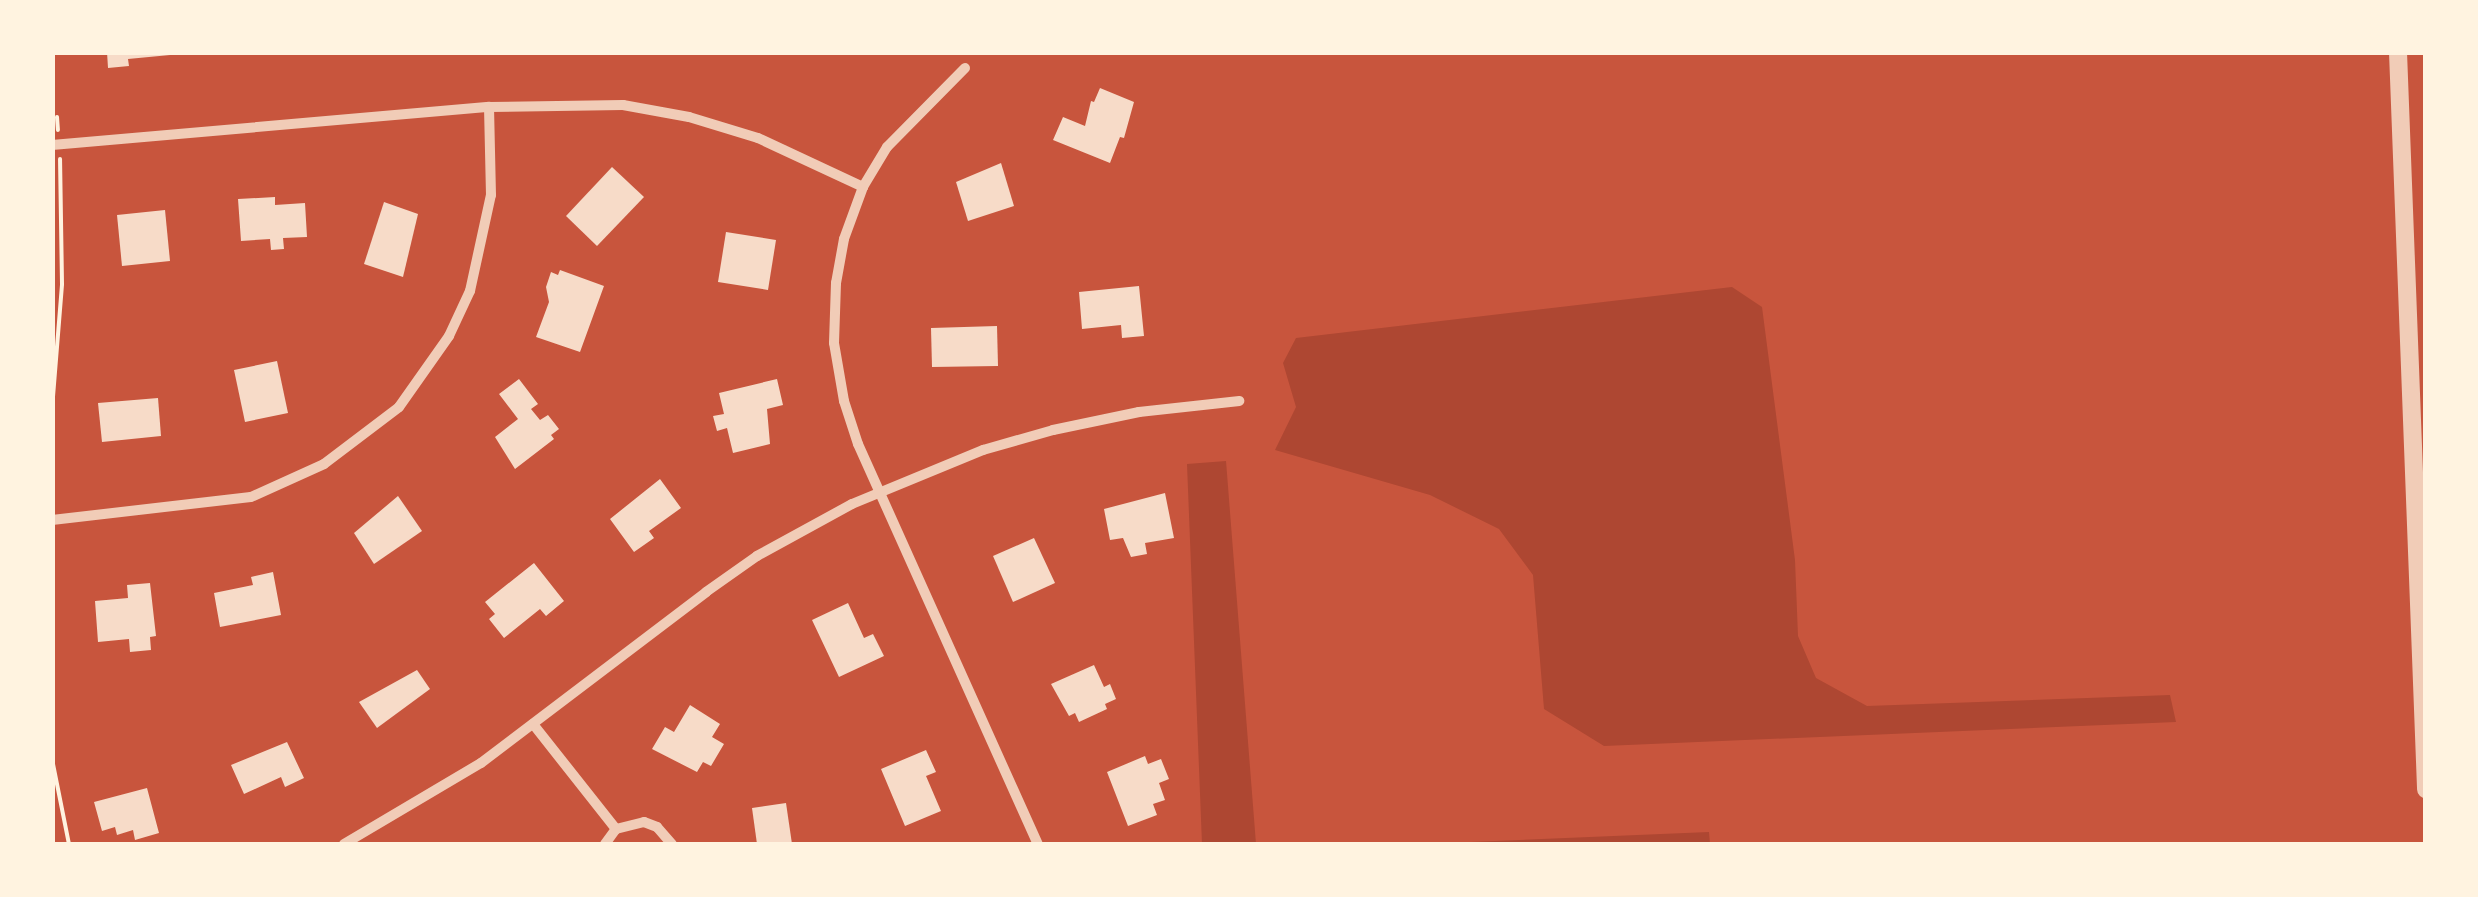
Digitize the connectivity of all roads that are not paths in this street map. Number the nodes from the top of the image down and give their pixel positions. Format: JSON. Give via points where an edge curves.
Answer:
{"nodes":[{"id":1,"x":2398,"y":52,"type":"edge"},
{"id":2,"x":965,"y":68,"type":"dead end"},
{"id":3,"x":489,"y":107,"type":"junction"},
{"id":4,"x":56,"y":144,"type":"edge"},
{"id":5,"x":863,"y":187,"type":"junction"},
{"id":6,"x":1239,"y":402,"type":"dead end"},
{"id":7,"x":878,"y":491,"type":"junction"},
{"id":8,"x":52,"y":520,"type":"edge"},
{"id":9,"x":533,"y":724,"type":"junction"},
{"id":10,"x":2426,"y":790,"type":"edge"},
{"id":11,"x":616,"y":829,"type":"junction"},
{"id":12,"x":344,"y":844,"type":"edge"},
{"id":13,"x":605,"y":844,"type":"edge"},
{"id":14,"x":672,"y":844,"type":"edge"},
{"id":15,"x":1038,"y":844,"type":"edge"}],
"edges":[{"from":1,"to":10,"type":"street"},
{"from":2,"to":5,"type":"street","via":[[888,147]]},
{"from":3,"to":4,"type":"street"},
{"from":3,"to":5,"type":"street","via":[[623,105],[689,116],[758,138]]},
{"from":3,"to":8,"type":"street","via":[[491,195],[470,291],[433,362],[399,406],[324,464],[251,496]]},
{"from":5,"to":7,"type":"street","via":[[838,268],[834,343],[844,401]]},
{"from":6,"to":7,"type":"street","via":[[1053,430]]},
{"from":7,"to":9,"type":"street","via":[[744,565]]},
{"from":7,"to":15,"type":"street"},
{"from":9,"to":11,"type":"street"},
{"from":9,"to":12,"type":"street","via":[[425,800]]},
{"from":11,"to":13,"type":"street"},
{"from":11,"to":14,"type":"street","via":[[644,822]]}]}
